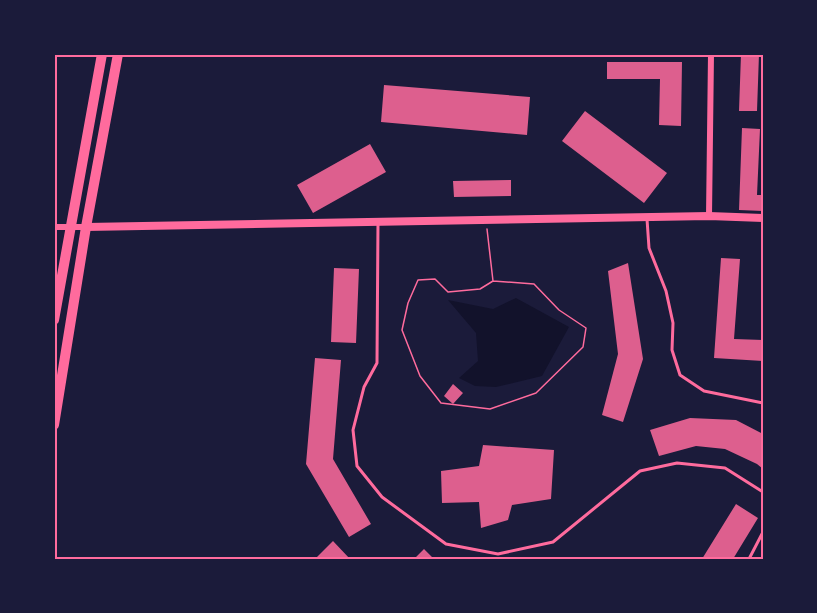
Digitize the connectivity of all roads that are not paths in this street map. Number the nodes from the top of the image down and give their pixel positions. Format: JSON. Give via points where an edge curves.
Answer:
{"nodes":[{"id":1,"x":102,"y":54,"type":"edge"},
{"id":2,"x":118,"y":54,"type":"edge"},
{"id":3,"x":711,"y":54,"type":"edge"},
{"id":4,"x":709,"y":216,"type":"junction"},
{"id":5,"x":647,"y":217,"type":"junction"},
{"id":6,"x":763,"y":218,"type":"edge"},
{"id":7,"x":378,"y":221,"type":"junction"},
{"id":8,"x":86,"y":226,"type":"junction"},
{"id":9,"x":54,"y":227,"type":"edge"},
{"id":10,"x":71,"y":227,"type":"junction"},
{"id":11,"x":54,"y":320,"type":"edge"},
{"id":12,"x":763,"y":403,"type":"edge"},
{"id":13,"x":54,"y":425,"type":"edge"},
{"id":14,"x":763,"y":492,"type":"edge"},
{"id":15,"x":763,"y":532,"type":"edge"},
{"id":16,"x":749,"y":559,"type":"edge"}],
"edges":[{"from":1,"to":10,"type":"main road"},
{"from":2,"to":8,"type":"main road"},
{"from":3,"to":4,"type":"street"},
{"from":4,"to":5,"type":"street"},
{"from":4,"to":6,"type":"street"},
{"from":5,"to":7,"type":"street"},
{"from":5,"to":12,"type":"lane","via":[[649,248],[666,291],[673,323],[672,350],[680,375],[704,391]]},
{"from":7,"to":8,"type":"street"},
{"from":7,"to":14,"type":"lane","via":[[377,363],[364,387],[353,430],[357,466],[382,497],[446,544],[498,554],[553,542],[640,471],[677,464],[724,468]]},
{"from":8,"to":10,"type":"street"},
{"from":8,"to":13,"type":"main road"},
{"from":9,"to":10,"type":"street"},
{"from":10,"to":11,"type":"main road"},
{"from":15,"to":16,"type":"lane"}]}
